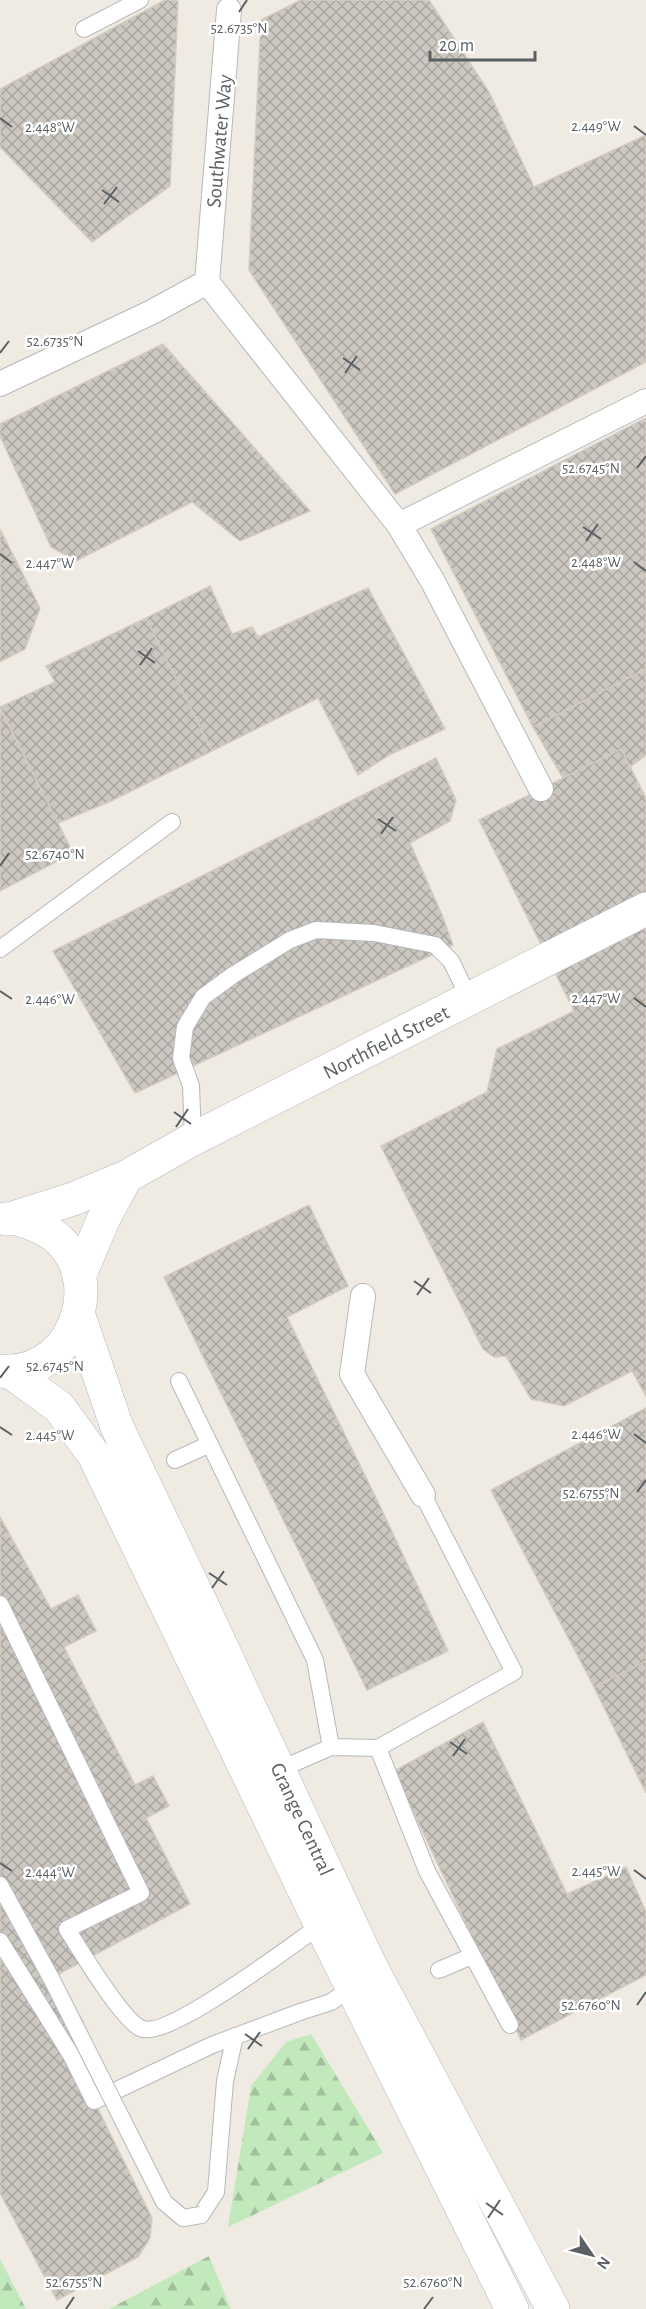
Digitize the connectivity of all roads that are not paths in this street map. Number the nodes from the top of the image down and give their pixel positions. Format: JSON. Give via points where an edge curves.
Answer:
{"nodes":[{"id":1,"x":140,"y":0,"type":"edge"},
{"id":2,"x":231,"y":5,"type":"edge"},
{"id":3,"x":84,"y":29,"type":"dead end"},
{"id":4,"x":207,"y":282,"type":"junction"},
{"id":5,"x":0,"y":384,"type":"edge"},
{"id":6,"x":646,"y":401,"type":"edge"},
{"id":7,"x":399,"y":525,"type":"junction"},
{"id":8,"x":541,"y":789,"type":"dead end"},
{"id":9,"x":172,"y":822,"type":"dead end"},
{"id":10,"x":646,"y":909,"type":"edge"},
{"id":11,"x":0,"y":950,"type":"edge"},
{"id":12,"x":470,"y":1000,"type":"junction"},
{"id":13,"x":193,"y":1139,"type":"junction"},
{"id":14,"x":126,"y":1177,"type":"junction"},
{"id":15,"x":6,"y":1219,"type":"edge"},
{"id":16,"x":79,"y":1277,"type":"junction"},
{"id":17,"x":363,"y":1296,"type":"dead end"},
{"id":18,"x":79,"y":1316,"type":"junction"},
{"id":19,"x":4,"y":1371,"type":"edge"},
{"id":20,"x":179,"y":1381,"type":"dead end"},
{"id":21,"x":210,"y":1444,"type":"junction"},
{"id":22,"x":175,"y":1460,"type":"dead end"},
{"id":23,"x":423,"y":1495,"type":"joint"},
{"id":24,"x":0,"y":1604,"type":"edge"},
{"id":25,"x":331,"y":1748,"type":"junction"},
{"id":26,"x":378,"y":1748,"type":"junction"},
{"id":27,"x":266,"y":1776,"type":"junction"},
{"id":28,"x":0,"y":1886,"type":"edge"},
{"id":29,"x":321,"y":1925,"type":"junction"},
{"id":30,"x":356,"y":1935,"type":"junction"},
{"id":31,"x":0,"y":1941,"type":"edge"},
{"id":32,"x":472,"y":1956,"type":"junction"},
{"id":33,"x":439,"y":1970,"type":"dead end"},
{"id":34,"x":362,"y":1977,"type":"junction"},
{"id":35,"x":510,"y":2025,"type":"dead end"},
{"id":36,"x":235,"y":2036,"type":"junction"},
{"id":37,"x":512,"y":2309,"type":"edge"},
{"id":38,"x":553,"y":2309,"type":"edge"}],
"edges":[{"from":1,"to":3,"type":"lane"},
{"from":2,"to":4,"type":"street","name":"Southwater Way"},
{"from":4,"to":5,"type":"street"},
{"from":4,"to":7,"type":"street"},
{"from":6,"to":7,"type":"street"},
{"from":7,"to":8,"type":"street","via":[[432,580]]},
{"from":9,"to":11,"type":"lane"},
{"from":10,"to":12,"type":"street","name":"Northfield Street"},
{"from":12,"to":13,"type":"street","name":"Northfield Street"},
{"from":12,"to":13,"type":"lane","via":[[451,961],[435,945],[374,933],[316,930],[290,940],[202,997],[185,1027],[181,1058],[191,1086]]},
{"from":13,"to":14,"type":"street","name":"Northfield Street"},
{"from":14,"to":15,"type":"street","name":"Northfield Street","via":[[74,1199]]},
{"from":14,"to":16,"type":"street"},
{"from":15,"to":16,"type":"street","via":[[43,1229],[57,1239],[68,1251]]},
{"from":16,"to":18,"type":"street"},
{"from":17,"to":23,"type":"street","via":[[352,1374]]},
{"from":18,"to":19,"type":"street","via":[[67,1340],[54,1354],[33,1366]]},
{"from":18,"to":27,"type":"street","name":"Grange Central","via":[[117,1427]]},
{"from":19,"to":27,"type":"street","name":"Grange Central","via":[[59,1407],[94,1455]]},
{"from":20,"to":21,"type":"lane"},
{"from":21,"to":22,"type":"lane"},
{"from":21,"to":25,"type":"lane","via":[[315,1660]]},
{"from":23,"to":26,"type":"lane","via":[[514,1671]]},
{"from":24,"to":29,"type":"lane","via":[[141,1893],[67,1929],[132,2022],[143,2030],[158,2029],[194,2011]]},
{"from":25,"to":26,"type":"lane"},
{"from":25,"to":27,"type":"lane"},
{"from":26,"to":32,"type":"lane","via":[[427,1871]]},
{"from":27,"to":29,"type":"street","name":"Grange Central"},
{"from":27,"to":30,"type":"street","name":"Grange Central"},
{"from":28,"to":36,"type":"lane","bridge":true,"via":[[164,2202],[183,2218],[201,2215],[216,2192],[225,2081]]},
{"from":29,"to":30,"type":"lane"},
{"from":29,"to":34,"type":"street","name":"Grange Central"},
{"from":30,"to":34,"type":"street","name":"Grange Central"},
{"from":31,"to":36,"type":"lane","via":[[71,2055],[94,2101]]},
{"from":32,"to":33,"type":"lane"},
{"from":32,"to":35,"type":"lane"},
{"from":34,"to":36,"type":"lane","via":[[331,2002]]},
{"from":34,"to":37,"type":"street","name":"Grange Central"},
{"from":34,"to":38,"type":"street","name":"Grange Central"}]}
